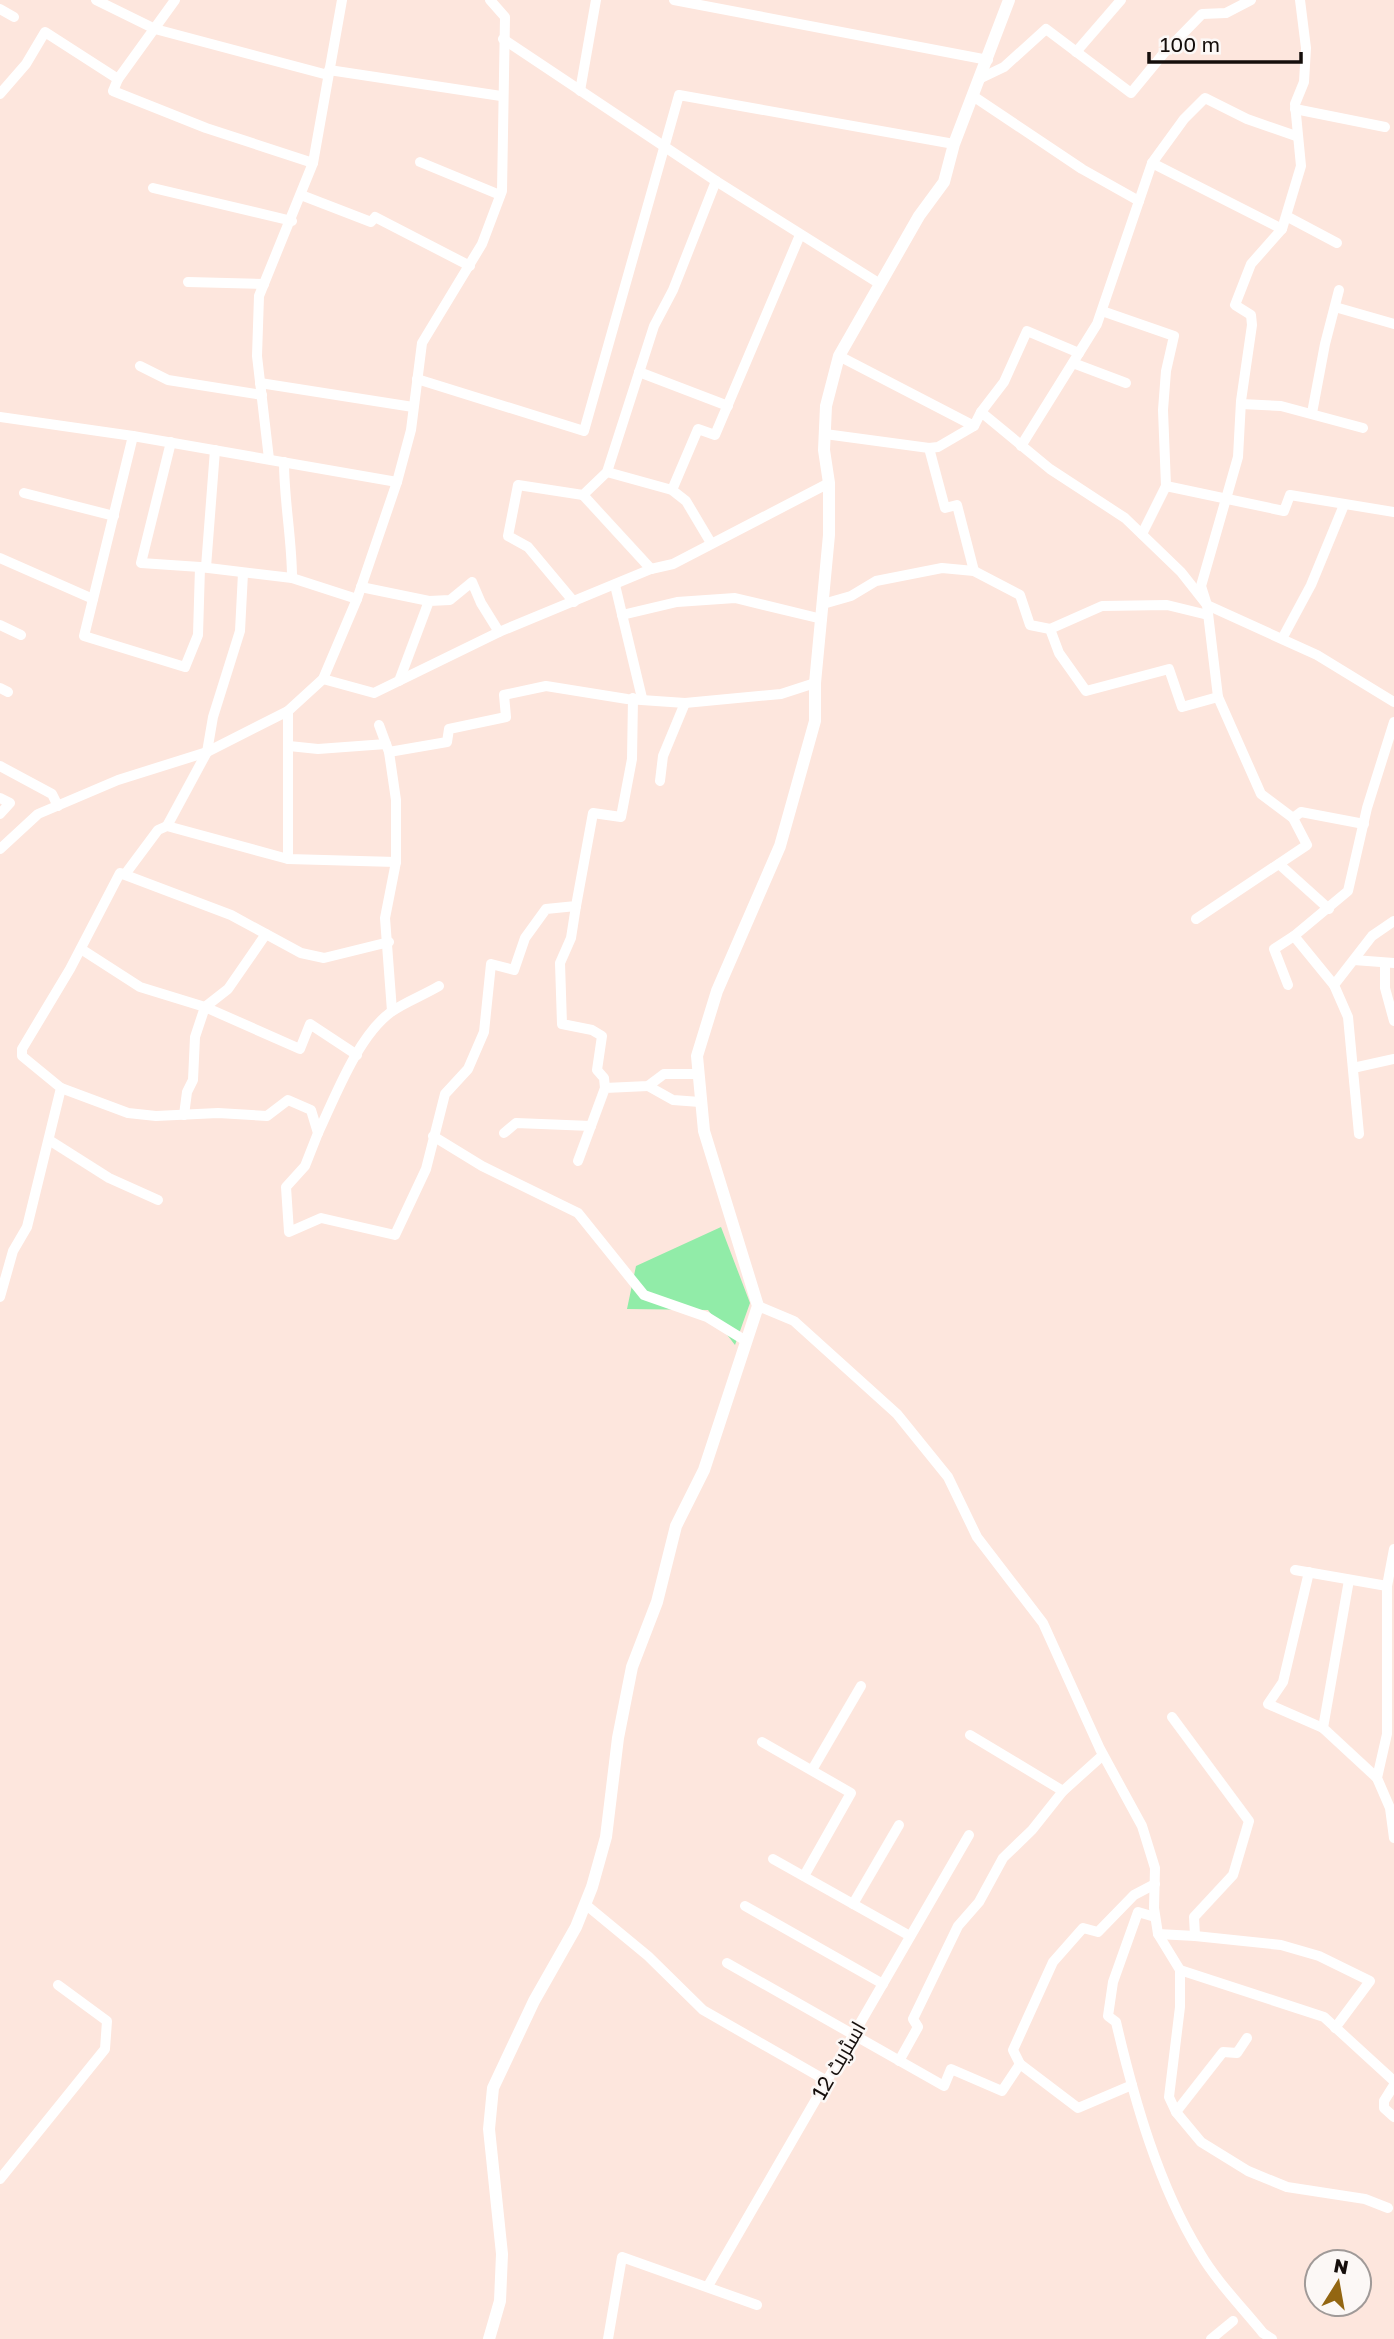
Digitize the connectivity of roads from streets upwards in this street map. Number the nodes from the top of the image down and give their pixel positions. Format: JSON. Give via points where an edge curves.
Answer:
{"nodes":[{"id":1,"x":96,"y":0,"type":"edge"},
{"id":2,"x":175,"y":0,"type":"edge"},
{"id":3,"x":596,"y":0,"type":"edge"},
{"id":4,"x":674,"y":0,"type":"edge"},
{"id":5,"x":1009,"y":0,"type":"edge"},
{"id":6,"x":1121,"y":0,"type":"edge"},
{"id":7,"x":1251,"y":0,"type":"edge"},
{"id":8,"x":1300,"y":0,"type":"edge"},
{"id":9,"x":338,"y":1,"type":"edge"},
{"id":10,"x":492,"y":1,"type":"edge"},
{"id":11,"x":0,"y":9,"type":"edge"},
{"id":12,"x":14,"y":17,"type":"dead end"},
{"id":13,"x":156,"y":29,"type":"junction"},
{"id":14,"x":503,"y":39,"type":"junction"},
{"id":15,"x":1076,"y":52,"type":"junction"},
{"id":16,"x":988,"y":61,"type":"junction"},
{"id":17,"x":328,"y":72,"type":"junction"},
{"id":18,"x":981,"y":78,"type":"junction"},
{"id":19,"x":118,"y":79,"type":"junction"},
{"id":20,"x":580,"y":91,"type":"junction"},
{"id":21,"x":0,"y":94,"type":"edge"},
{"id":22,"x":501,"y":96,"type":"junction"},
{"id":23,"x":974,"y":96,"type":"junction"},
{"id":24,"x":1295,"y":109,"type":"junction"},
{"id":25,"x":1385,"y":127,"type":"dead end"},
{"id":26,"x":1296,"y":136,"type":"junction"},
{"id":27,"x":954,"y":144,"type":"junction"},
{"id":28,"x":663,"y":146,"type":"junction"},
{"id":29,"x":420,"y":162,"type":"dead end"},
{"id":30,"x":313,"y":163,"type":"junction"},
{"id":31,"x":1152,"y":163,"type":"junction"},
{"id":32,"x":716,"y":181,"type":"junction"},
{"id":33,"x":153,"y":188,"type":"dead end"},
{"id":34,"x":301,"y":195,"type":"junction"},
{"id":35,"x":500,"y":195,"type":"junction"},
{"id":36,"x":1139,"y":201,"type":"junction"},
{"id":37,"x":1288,"y":217,"type":"junction"},
{"id":38,"x":292,"y":221,"type":"junction"},
{"id":39,"x":1282,"y":229,"type":"junction"},
{"id":40,"x":800,"y":235,"type":"junction"},
{"id":41,"x":1337,"y":243,"type":"dead end"},
{"id":42,"x":470,"y":266,"type":"junction"},
{"id":43,"x":188,"y":282,"type":"dead end"},
{"id":44,"x":264,"y":284,"type":"junction"},
{"id":45,"x":880,"y":284,"type":"junction"},
{"id":46,"x":1339,"y":290,"type":"dead end"},
{"id":47,"x":1335,"y":307,"type":"junction"},
{"id":48,"x":1102,"y":311,"type":"junction"},
{"id":49,"x":1394,"y":324,"type":"edge"},
{"id":50,"x":839,"y":356,"type":"junction"},
{"id":51,"x":1076,"y":358,"type":"junction"},
{"id":52,"x":140,"y":366,"type":"dead end"},
{"id":53,"x":639,"y":372,"type":"junction"},
{"id":54,"x":417,"y":379,"type":"junction"},
{"id":55,"x":1126,"y":383,"type":"dead end"},
{"id":56,"x":261,"y":389,"type":"junction"},
{"id":57,"x":1241,"y":404,"type":"junction"},
{"id":58,"x":728,"y":406,"type":"junction"},
{"id":59,"x":413,"y":407,"type":"junction"},
{"id":60,"x":981,"y":412,"type":"junction"},
{"id":61,"x":1312,"y":413,"type":"junction"},
{"id":62,"x":0,"y":417,"type":"edge"},
{"id":63,"x":974,"y":426,"type":"junction"},
{"id":64,"x":1363,"y":428,"type":"dead end"},
{"id":65,"x":825,"y":434,"type":"junction"},
{"id":66,"x":133,"y":436,"type":"junction"},
{"id":67,"x":171,"y":442,"type":"junction"},
{"id":68,"x":1021,"y":446,"type":"junction"},
{"id":69,"x":929,"y":448,"type":"junction"},
{"id":70,"x":215,"y":450,"type":"junction"},
{"id":71,"x":269,"y":459,"type":"junction"},
{"id":72,"x":284,"y":462,"type":"junction"},
{"id":73,"x":607,"y":472,"type":"junction"},
{"id":74,"x":397,"y":482,"type":"junction"},
{"id":75,"x":829,"y":483,"type":"junction"},
{"id":76,"x":1166,"y":485,"type":"junction"},
{"id":77,"x":671,"y":490,"type":"junction"},
{"id":78,"x":24,"y":493,"type":"dead end"},
{"id":79,"x":583,"y":495,"type":"junction"},
{"id":80,"x":1227,"y":500,"type":"junction"},
{"id":81,"x":1344,"y":505,"type":"junction"},
{"id":82,"x":1394,"y":512,"type":"edge"},
{"id":83,"x":114,"y":516,"type":"junction"},
{"id":84,"x":1142,"y":534,"type":"junction"},
{"id":85,"x":711,"y":543,"type":"junction"},
{"id":86,"x":0,"y":558,"type":"edge"},
{"id":87,"x":203,"y":567,"type":"junction"},
{"id":88,"x":651,"y":569,"type":"junction"},
{"id":89,"x":974,"y":571,"type":"junction"},
{"id":90,"x":243,"y":573,"type":"junction"},
{"id":91,"x":292,"y":578,"type":"junction"},
{"id":92,"x":615,"y":585,"type":"junction"},
{"id":93,"x":361,"y":587,"type":"junction"},
{"id":94,"x":357,"y":598,"type":"junction"},
{"id":95,"x":93,"y":599,"type":"junction"},
{"id":96,"x":429,"y":601,"type":"junction"},
{"id":97,"x":574,"y":602,"type":"junction"},
{"id":98,"x":823,"y":604,"type":"junction"},
{"id":99,"x":1208,"y":610,"type":"junction"},
{"id":100,"x":622,"y":615,"type":"junction"},
{"id":101,"x":822,"y":619,"type":"junction"},
{"id":102,"x":0,"y":625,"type":"edge"},
{"id":103,"x":1050,"y":629,"type":"junction"},
{"id":104,"x":499,"y":632,"type":"junction"},
{"id":105,"x":21,"y":635,"type":"dead end"},
{"id":106,"x":1283,"y":637,"type":"junction"},
{"id":107,"x":323,"y":679,"type":"junction"},
{"id":108,"x":399,"y":681,"type":"junction"},
{"id":109,"x":815,"y":683,"type":"junction"},
{"id":110,"x":1218,"y":697,"type":"junction"},
{"id":111,"x":637,"y":698,"type":"junction"},
{"id":112,"x":1394,"y":702,"type":"edge"},
{"id":113,"x":685,"y":703,"type":"junction"},
{"id":114,"x":288,"y":711,"type":"junction"},
{"id":115,"x":1394,"y":722,"type":"edge"},
{"id":116,"x":379,"y":725,"type":"dead end"},
{"id":117,"x":289,"y":746,"type":"junction"},
{"id":118,"x":388,"y":748,"type":"junction"},
{"id":119,"x":207,"y":752,"type":"junction"},
{"id":120,"x":0,"y":766,"type":"edge"},
{"id":121,"x":660,"y":781,"type":"dead end"},
{"id":122,"x":0,"y":798,"type":"edge"},
{"id":123,"x":58,"y":806,"type":"junction"},
{"id":124,"x":0,"y":814,"type":"edge"},
{"id":125,"x":1293,"y":818,"type":"junction"},
{"id":126,"x":1364,"y":824,"type":"junction"},
{"id":127,"x":167,"y":826,"type":"junction"},
{"id":128,"x":0,"y":849,"type":"edge"},
{"id":129,"x":288,"y":859,"type":"junction"},
{"id":130,"x":396,"y":862,"type":"junction"},
{"id":131,"x":1279,"y":864,"type":"junction"},
{"id":132,"x":126,"y":873,"type":"junction"},
{"id":133,"x":576,"y":906,"type":"junction"},
{"id":134,"x":1329,"y":909,"type":"junction"},
{"id":135,"x":1196,"y":919,"type":"dead end"},
{"id":136,"x":1394,"y":921,"type":"edge"},
{"id":137,"x":266,"y":934,"type":"junction"},
{"id":138,"x":1294,"y":936,"type":"junction"},
{"id":139,"x":389,"y":942,"type":"junction"},
{"id":140,"x":81,"y":949,"type":"junction"},
{"id":141,"x":1354,"y":960,"type":"junction"},
{"id":142,"x":1390,"y":963,"type":"edge"},
{"id":143,"x":1288,"y":985,"type":"dead end"},
{"id":144,"x":1334,"y":985,"type":"junction"},
{"id":145,"x":439,"y":986,"type":"dead end"},
{"id":146,"x":205,"y":1007,"type":"junction"},
{"id":147,"x":392,"y":1011,"type":"junction"},
{"id":148,"x":1394,"y":1021,"type":"edge"},
{"id":149,"x":357,"y":1055,"type":"junction"},
{"id":150,"x":1394,"y":1059,"type":"edge"},
{"id":151,"x":1353,"y":1068,"type":"junction"},
{"id":152,"x":698,"y":1074,"type":"junction"},
{"id":153,"x":648,"y":1086,"type":"junction"},
{"id":154,"x":61,"y":1088,"type":"junction"},
{"id":155,"x":605,"y":1088,"type":"junction"},
{"id":156,"x":700,"y":1102,"type":"junction"},
{"id":157,"x":184,"y":1115,"type":"junction"},
{"id":158,"x":591,"y":1126,"type":"junction"},
{"id":159,"x":318,"y":1133,"type":"junction"},
{"id":160,"x":504,"y":1133,"type":"dead end"},
{"id":161,"x":1359,"y":1134,"type":"dead end"},
{"id":162,"x":433,"y":1136,"type":"junction"},
{"id":163,"x":49,"y":1140,"type":"junction"},
{"id":164,"x":578,"y":1161,"type":"dead end"},
{"id":165,"x":158,"y":1200,"type":"dead end"},
{"id":166,"x":0,"y":1297,"type":"edge"},
{"id":167,"x":758,"y":1306,"type":"junction"},
{"id":168,"x":746,"y":1341,"type":"junction"},
{"id":169,"x":1394,"y":1549,"type":"edge"},
{"id":170,"x":1295,"y":1570,"type":"dead end"},
{"id":171,"x":1309,"y":1572,"type":"junction"},
{"id":172,"x":1349,"y":1580,"type":"junction"},
{"id":173,"x":1387,"y":1586,"type":"junction"},
{"id":174,"x":862,"y":1686,"type":"dead end"},
{"id":175,"x":1172,"y":1717,"type":"dead end"},
{"id":176,"x":1323,"y":1728,"type":"junction"},
{"id":177,"x":970,"y":1735,"type":"dead end"},
{"id":178,"x":762,"y":1742,"type":"dead end"},
{"id":179,"x":1103,"y":1755,"type":"junction"},
{"id":180,"x":812,"y":1770,"type":"junction"},
{"id":181,"x":1377,"y":1778,"type":"junction"},
{"id":182,"x":1063,"y":1791,"type":"junction"},
{"id":183,"x":1392,"y":1807,"type":"edge"},
{"id":184,"x":899,"y":1825,"type":"dead end"},
{"id":185,"x":969,"y":1835,"type":"dead end"},
{"id":186,"x":1394,"y":1838,"type":"edge"},
{"id":187,"x":773,"y":1859,"type":"dead end"},
{"id":188,"x":804,"y":1877,"type":"junction"},
{"id":189,"x":1155,"y":1884,"type":"junction"},
{"id":190,"x":585,"y":1904,"type":"junction"},
{"id":191,"x":853,"y":1904,"type":"junction"},
{"id":192,"x":745,"y":1906,"type":"dead end"},
{"id":193,"x":1155,"y":1917,"type":"junction"},
{"id":194,"x":1158,"y":1934,"type":"junction"},
{"id":195,"x":911,"y":1936,"type":"junction"},
{"id":196,"x":1195,"y":1936,"type":"junction"},
{"id":197,"x":727,"y":1962,"type":"dead end"},
{"id":198,"x":1180,"y":1970,"type":"junction"},
{"id":199,"x":883,"y":1984,"type":"junction"},
{"id":200,"x":58,"y":1985,"type":"dead end"},
{"id":201,"x":1335,"y":2028,"type":"junction"},
{"id":202,"x":853,"y":2036,"type":"junction"},
{"id":203,"x":1247,"y":2038,"type":"dead end"},
{"id":204,"x":899,"y":2061,"type":"junction"},
{"id":205,"x":1020,"y":2064,"type":"junction"},
{"id":206,"x":827,"y":2081,"type":"junction"},
{"id":207,"x":1394,"y":2083,"type":"edge"},
{"id":208,"x":1132,"y":2085,"type":"junction"},
{"id":209,"x":1176,"y":2112,"type":"junction"},
{"id":210,"x":1394,"y":2117,"type":"edge"},
{"id":211,"x":0,"y":2179,"type":"edge"},
{"id":212,"x":1388,"y":2208,"type":"dead end"},
{"id":213,"x":708,"y":2287,"type":"junction"},
{"id":214,"x":757,"y":2305,"type":"dead end"},
{"id":215,"x":1233,"y":2321,"type":"dead end"},
{"id":216,"x":489,"y":2339,"type":"edge"},
{"id":217,"x":608,"y":2339,"type":"edge"},
{"id":218,"x":1211,"y":2339,"type":"edge"},
{"id":219,"x":1272,"y":2339,"type":"edge"}],
"edges":[{"from":1,"to":13,"type":"street"},
{"from":2,"to":13,"type":"street"},
{"from":3,"to":20,"type":"street"},
{"from":4,"to":16,"type":"street"},
{"from":5,"to":16,"type":"street"},
{"from":6,"to":15,"type":"street"},
{"from":7,"to":15,"type":"street","via":[[1226,13],[1202,14],[1131,93]]},
{"from":8,"to":24,"type":"street","via":[[1306,48],[1304,82]]},
{"from":9,"to":17,"type":"street"},
{"from":10,"to":14,"type":"street","via":[[505,17]]},
{"from":11,"to":12,"type":"street"},
{"from":13,"to":17,"type":"street"},
{"from":13,"to":19,"type":"street"},
{"from":14,"to":20,"type":"street"},
{"from":14,"to":22,"type":"street"},
{"from":15,"to":18,"type":"street","via":[[1046,29],[1004,67]]},
{"from":16,"to":18,"type":"street"},
{"from":17,"to":22,"type":"street"},
{"from":17,"to":30,"type":"street"},
{"from":18,"to":23,"type":"street"},
{"from":19,"to":21,"type":"street","via":[[46,32]]},
{"from":19,"to":30,"type":"street","via":[[113,91]]},
{"from":20,"to":28,"type":"street"},
{"from":22,"to":35,"type":"street","via":[[504,162]]},
{"from":23,"to":27,"type":"street"},
{"from":23,"to":36,"type":"street","via":[[1082,169]]},
{"from":24,"to":25,"type":"street"},
{"from":24,"to":26,"type":"street"},
{"from":26,"to":31,"type":"street","via":[[1205,98]]},
{"from":26,"to":37,"type":"street","via":[[1301,166]]},
{"from":27,"to":28,"type":"street","via":[[678,95]]},
{"from":27,"to":45,"type":"street","via":[[944,182]]},
{"from":28,"to":32,"type":"street"},
{"from":28,"to":54,"type":"street","via":[[584,431]]},
{"from":29,"to":35,"type":"street"},
{"from":30,"to":34,"type":"street"},
{"from":31,"to":36,"type":"street"},
{"from":31,"to":39,"type":"street"},
{"from":32,"to":40,"type":"street"},
{"from":32,"to":53,"type":"street"},
{"from":33,"to":38,"type":"street"},
{"from":34,"to":38,"type":"street"},
{"from":34,"to":42,"type":"street","via":[[371,222],[374,217]]},
{"from":35,"to":42,"type":"street"},
{"from":36,"to":48,"type":"street"},
{"from":37,"to":39,"type":"street"},
{"from":37,"to":41,"type":"street"},
{"from":38,"to":44,"type":"street"},
{"from":39,"to":57,"type":"street","via":[[1251,264],[1235,305],[1251,316],[1252,325]]},
{"from":40,"to":45,"type":"street"},
{"from":40,"to":58,"type":"street"},
{"from":42,"to":54,"type":"street","via":[[422,343]]},
{"from":43,"to":44,"type":"street"},
{"from":44,"to":56,"type":"street","via":[[258,308]]},
{"from":45,"to":50,"type":"street"},
{"from":46,"to":47,"type":"street"},
{"from":47,"to":49,"type":"street"},
{"from":47,"to":61,"type":"street"},
{"from":48,"to":51,"type":"street"},
{"from":48,"to":76,"type":"street","via":[[1174,336],[1163,410]]},
{"from":50,"to":63,"type":"street"},
{"from":50,"to":65,"type":"street"},
{"from":51,"to":55,"type":"street"},
{"from":51,"to":60,"type":"street","via":[[1027,331],[1004,382]]},
{"from":51,"to":68,"type":"street"},
{"from":52,"to":56,"type":"street","via":[[168,380]]},
{"from":53,"to":58,"type":"street"},
{"from":53,"to":73,"type":"street"},
{"from":54,"to":59,"type":"street"},
{"from":56,"to":59,"type":"street"},
{"from":56,"to":71,"type":"street"},
{"from":57,"to":61,"type":"street"},
{"from":57,"to":80,"type":"street","via":[[1238,457]]},
{"from":58,"to":77,"type":"street","via":[[715,435],[698,429]]},
{"from":59,"to":74,"type":"street"},
{"from":60,"to":63,"type":"street"},
{"from":60,"to":68,"type":"street"},
{"from":61,"to":64,"type":"street"},
{"from":62,"to":66,"type":"street"},
{"from":63,"to":69,"type":"street"},
{"from":65,"to":69,"type":"street"},
{"from":65,"to":75,"type":"street"},
{"from":66,"to":67,"type":"street"},
{"from":66,"to":83,"type":"street"},
{"from":67,"to":70,"type":"street"},
{"from":67,"to":87,"type":"street","via":[[141,563]]},
{"from":68,"to":84,"type":"street"},
{"from":69,"to":89,"type":"street","via":[[945,508],[957,505]]},
{"from":70,"to":71,"type":"street"},
{"from":70,"to":87,"type":"street"},
{"from":71,"to":72,"type":"street"},
{"from":72,"to":74,"type":"street"},
{"from":72,"to":91,"type":"street"},
{"from":73,"to":77,"type":"street"},
{"from":73,"to":79,"type":"street"},
{"from":74,"to":93,"type":"street"},
{"from":75,"to":85,"type":"street"},
{"from":75,"to":98,"type":"street"},
{"from":76,"to":80,"type":"street"},
{"from":76,"to":84,"type":"street"},
{"from":77,"to":85,"type":"street","via":[[686,501]]},
{"from":78,"to":83,"type":"street"},
{"from":79,"to":88,"type":"street"},
{"from":79,"to":97,"type":"street","via":[[518,485],[508,536],[528,547]]},
{"from":80,"to":81,"type":"street","via":[[1284,511],[1290,495]]},
{"from":80,"to":99,"type":"street","via":[[1201,586]]},
{"from":81,"to":82,"type":"street"},
{"from":81,"to":106,"type":"street","via":[[1311,585]]},
{"from":83,"to":95,"type":"street"},
{"from":84,"to":99,"type":"street","via":[[1181,572]]},
{"from":85,"to":88,"type":"street","via":[[673,564]]},
{"from":86,"to":95,"type":"street"},
{"from":87,"to":90,"type":"street"},
{"from":87,"to":95,"type":"street","via":[[198,635],[185,667],[84,636]]},
{"from":88,"to":92,"type":"street"},
{"from":89,"to":98,"type":"street","via":[[942,568],[905,574]]},
{"from":89,"to":103,"type":"street","via":[[1020,595],[1030,625]]},
{"from":90,"to":91,"type":"street"},
{"from":90,"to":119,"type":"street","via":[[240,631]]},
{"from":91,"to":94,"type":"street"},
{"from":92,"to":97,"type":"street"},
{"from":92,"to":100,"type":"street"},
{"from":93,"to":94,"type":"street"},
{"from":93,"to":96,"type":"street"},
{"from":94,"to":107,"type":"street"},
{"from":96,"to":104,"type":"street","via":[[450,600],[472,582]]},
{"from":96,"to":108,"type":"street"},
{"from":97,"to":104,"type":"street"},
{"from":98,"to":101,"type":"street"},
{"from":99,"to":103,"type":"street","via":[[1102,606]]},
{"from":99,"to":106,"type":"street"},
{"from":99,"to":110,"type":"street"},
{"from":100,"to":101,"type":"street","via":[[677,602],[735,598]]},
{"from":100,"to":111,"type":"street"},
{"from":101,"to":109,"type":"street"},
{"from":102,"to":105,"type":"street"},
{"from":103,"to":110,"type":"street","via":[[1059,653],[1086,691],[1169,669],[1182,707]]},
{"from":104,"to":108,"type":"street"},
{"from":106,"to":112,"type":"street"},
{"from":107,"to":108,"type":"street","via":[[374,694]]},
{"from":107,"to":114,"type":"street"},
{"from":109,"to":113,"type":"street","via":[[781,694]]},
{"from":109,"to":152,"type":"street","via":[[815,721],[802,775],[780,846],[717,991],[697,1056]]},
{"from":110,"to":125,"type":"street","via":[[1261,794]]},
{"from":111,"to":113,"type":"street"},
{"from":111,"to":118,"type":"street","via":[[542,686],[504,695],[506,717],[449,729],[447,743]]},
{"from":111,"to":133,"type":"street","via":[[621,817],[593,813]]},
{"from":113,"to":121,"type":"street","via":[[663,756]]},
{"from":114,"to":117,"type":"street"},
{"from":114,"to":119,"type":"street"},
{"from":115,"to":126,"type":"street"},
{"from":116,"to":118,"type":"street"},
{"from":117,"to":118,"type":"street"},
{"from":117,"to":129,"type":"street"},
{"from":118,"to":130,"type":"street","via":[[397,800]]},
{"from":119,"to":123,"type":"street","via":[[118,780]]},
{"from":119,"to":127,"type":"street"},
{"from":120,"to":123,"type":"street","via":[[52,794]]},
{"from":122,"to":124,"type":"street","via":[[10,803]]},
{"from":123,"to":128,"type":"street","via":[[38,814]]},
{"from":125,"to":126,"type":"street","via":[[1301,812]]},
{"from":125,"to":131,"type":"street","via":[[1307,845]]},
{"from":126,"to":134,"type":"street","via":[[1348,891]]},
{"from":127,"to":129,"type":"street"},
{"from":127,"to":132,"type":"street","via":[[158,830]]},
{"from":129,"to":130,"type":"street"},
{"from":130,"to":139,"type":"street","via":[[385,918]]},
{"from":131,"to":134,"type":"street"},
{"from":131,"to":135,"type":"street"},
{"from":132,"to":137,"type":"street"},
{"from":132,"to":140,"type":"street","via":[[120,873]]},
{"from":133,"to":155,"type":"street","via":[[560,963],[562,1024],[602,1036],[597,1070]]},
{"from":133,"to":162,"type":"street","via":[[546,909],[525,938],[514,970],[491,964],[484,1032],[468,1069],[445,1094]]},
{"from":134,"to":138,"type":"street"},
{"from":136,"to":141,"type":"street","via":[[1372,936]]},
{"from":137,"to":139,"type":"street","via":[[301,953],[324,958]]},
{"from":137,"to":146,"type":"street","via":[[228,989]]},
{"from":138,"to":143,"type":"street","via":[[1274,950]]},
{"from":138,"to":144,"type":"street"},
{"from":139,"to":147,"type":"street"},
{"from":140,"to":146,"type":"street","via":[[140,987]]},
{"from":140,"to":154,"type":"street","via":[[22,1049],[22,1056]]},
{"from":141,"to":142,"type":"street"},
{"from":141,"to":144,"type":"street"},
{"from":142,"to":148,"type":"street","via":[[1385,988]]},
{"from":144,"to":151,"type":"street","via":[[1348,1017]]},
{"from":145,"to":147,"type":"street"},
{"from":146,"to":149,"type":"street","via":[[299,1049],[310,1024]]},
{"from":146,"to":157,"type":"street","via":[[195,1037],[193,1080]]},
{"from":147,"to":149,"type":"street"},
{"from":149,"to":159,"type":"street"},
{"from":150,"to":151,"type":"street"},
{"from":151,"to":161,"type":"street"},
{"from":152,"to":153,"type":"street","via":[[664,1074]]},
{"from":152,"to":156,"type":"street"},
{"from":153,"to":155,"type":"street"},
{"from":153,"to":156,"type":"street","via":[[673,1100]]},
{"from":154,"to":157,"type":"street","via":[[128,1113]]},
{"from":154,"to":163,"type":"street"},
{"from":155,"to":158,"type":"street"},
{"from":156,"to":167,"type":"street","via":[[704,1131]]},
{"from":157,"to":159,"type":"street","via":[[267,1116],[288,1100],[311,1110]]},
{"from":158,"to":160,"type":"street","via":[[516,1124]]},
{"from":158,"to":164,"type":"street"},
{"from":159,"to":162,"type":"street","via":[[305,1166],[286,1187],[289,1232],[321,1218],[395,1235],[426,1169]]},
{"from":162,"to":168,"type":"street","via":[[579,1213],[643,1295],[707,1317]]},
{"from":163,"to":165,"type":"street","via":[[109,1178]]},
{"from":163,"to":166,"type":"street","via":[[27,1227],[13,1251]]},
{"from":167,"to":168,"type":"street"},
{"from":167,"to":179,"type":"street","via":[[794,1321],[825,1347],[897,1414],[948,1477],[977,1537],[1043,1623]]},
{"from":168,"to":190,"type":"street","via":[[704,1470],[676,1526],[657,1602],[632,1667],[606,1838]]},
{"from":169,"to":173,"type":"street"},
{"from":170,"to":171,"type":"street"},
{"from":171,"to":172,"type":"street"},
{"from":171,"to":176,"type":"street","via":[[1283,1682],[1268,1704]]},
{"from":172,"to":173,"type":"street"},
{"from":172,"to":176,"type":"street"},
{"from":173,"to":181,"type":"street","via":[[1387,1734]]},
{"from":174,"to":180,"type":"street"},
{"from":175,"to":196,"type":"street","via":[[1249,1821],[1233,1875],[1194,1917]]},
{"from":176,"to":181,"type":"street"},
{"from":177,"to":182,"type":"street"},
{"from":178,"to":180,"type":"street"},
{"from":179,"to":182,"type":"street"},
{"from":179,"to":189,"type":"street","via":[[1142,1826]]},
{"from":180,"to":188,"type":"street","via":[[848,1789],[850,1797]]},
{"from":181,"to":183,"type":"street"},
{"from":182,"to":204,"type":"street","via":[[1003,1858],[979,1902],[958,1926],[913,2019],[918,2027]]},
{"from":183,"to":186,"type":"street"},
{"from":184,"to":191,"type":"street"},
{"from":185,"to":195,"type":"street","name":"اسٹریٹ 12"},
{"from":187,"to":188,"type":"street"},
{"from":188,"to":191,"type":"street"},
{"from":189,"to":193,"type":"street"},
{"from":189,"to":205,"type":"street","via":[[1134,1895],[1098,1932],[1083,1928],[1053,1962],[1013,2050]]},
{"from":190,"to":206,"type":"street","via":[[648,1956],[702,2010]]},
{"from":190,"to":216,"type":"street","via":[[492,2088],[489,2129],[502,2253],[500,2301]]},
{"from":191,"to":195,"type":"street"},
{"from":192,"to":199,"type":"street"},
{"from":193,"to":194,"type":"street"},
{"from":193,"to":208,"type":"street","via":[[1138,1912],[1113,1982],[1108,2016],[1116,2022]]},
{"from":194,"to":196,"type":"street"},
{"from":194,"to":198,"type":"street"},
{"from":195,"to":199,"type":"street","name":"اسٹریٹ 12"},
{"from":196,"to":201,"type":"street","via":[[1281,1945],[1370,1980]]},
{"from":197,"to":202,"type":"street"},
{"from":198,"to":201,"type":"street","via":[[1324,2017]]},
{"from":198,"to":209,"type":"street","via":[[1169,2097]]},
{"from":199,"to":202,"type":"street","name":"اسٹریٹ 12"},
{"from":200,"to":211,"type":"street","via":[[107,2021],[105,2049]]},
{"from":201,"to":207,"type":"street"},
{"from":202,"to":204,"type":"street"},
{"from":202,"to":206,"type":"street","name":"اسٹریٹ 12"},
{"from":203,"to":209,"type":"street","via":[[1237,2053],[1223,2052]]},
{"from":204,"to":205,"type":"street","via":[[944,2086],[951,2069],[1002,2091]]},
{"from":205,"to":208,"type":"street","via":[[1078,2108]]},
{"from":206,"to":213,"type":"street","name":"اسٹریٹ 12"},
{"from":207,"to":210,"type":"street","via":[[1384,2108]]},
{"from":208,"to":219,"type":"street","via":[[1165,2177],[1200,2253]]},
{"from":209,"to":212,"type":"street","via":[[1201,2142],[1248,2171],[1287,2187],[1365,2199]]},
{"from":213,"to":214,"type":"street"},
{"from":213,"to":217,"type":"street","via":[[622,2257]]},
{"from":215,"to":218,"type":"street"}]}
